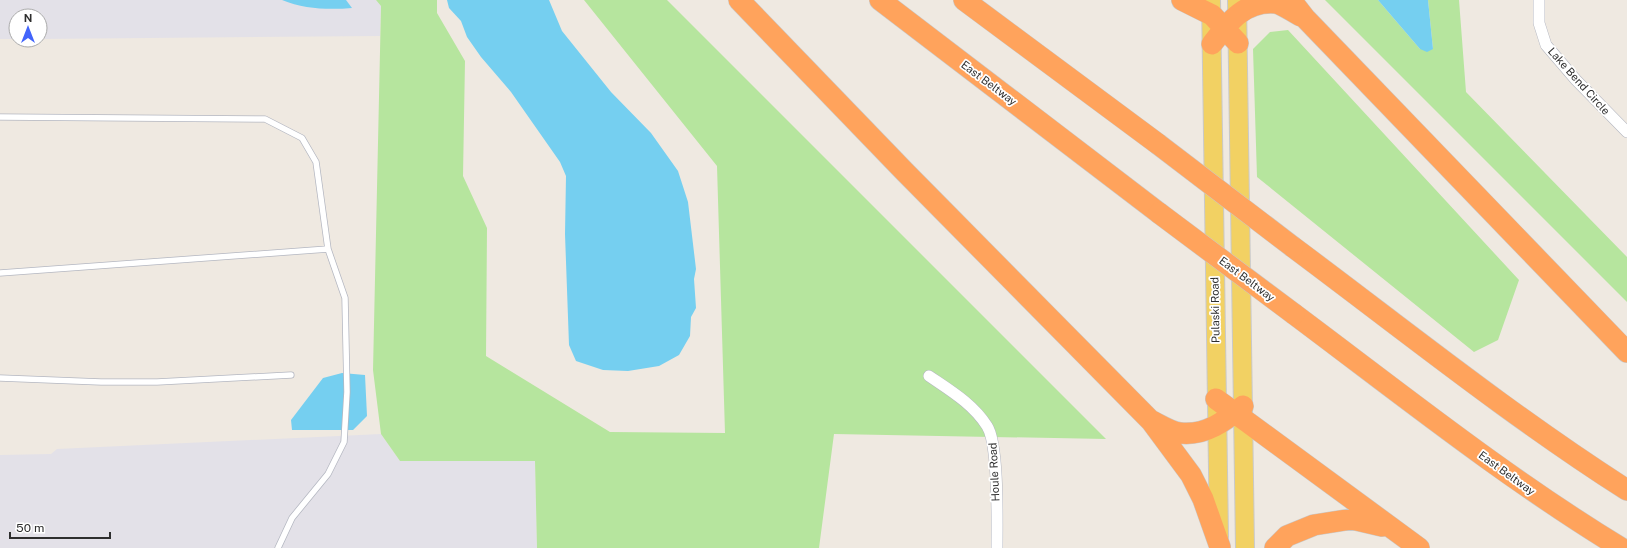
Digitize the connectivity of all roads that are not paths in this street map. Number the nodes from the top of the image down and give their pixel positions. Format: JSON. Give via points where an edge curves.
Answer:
{"nodes":[{"id":1,"x":739,"y":0,"type":"edge"},
{"id":2,"x":880,"y":0,"type":"edge"},
{"id":3,"x":964,"y":0,"type":"edge"},
{"id":4,"x":1182,"y":0,"type":"edge"},
{"id":5,"x":1291,"y":0,"type":"edge"},
{"id":6,"x":1539,"y":0,"type":"edge"},
{"id":7,"x":1238,"y":6,"type":"edge"},
{"id":8,"x":1305,"y":18,"type":"junction"},
{"id":9,"x":1220,"y":26,"type":"edge"},
{"id":10,"x":0,"y":117,"type":"edge"},
{"id":11,"x":1627,"y":132,"type":"edge"},
{"id":12,"x":328,"y":249,"type":"junction"},
{"id":13,"x":0,"y":274,"type":"edge"},
{"id":14,"x":1627,"y":352,"type":"edge"},
{"id":15,"x":291,"y":375,"type":"dead end"},
{"id":16,"x":930,"y":376,"type":"dead end"},
{"id":17,"x":0,"y":378,"type":"edge"},
{"id":18,"x":1216,"y":399,"type":"junction"},
{"id":19,"x":1241,"y":413,"type":"junction"},
{"id":20,"x":1151,"y":420,"type":"junction"},
{"id":21,"x":1217,"y":426,"type":"junction"},
{"id":22,"x":1627,"y":490,"type":"edge"},
{"id":23,"x":1391,"y":528,"type":"junction"},
{"id":24,"x":1220,"y":547,"type":"edge"},
{"id":25,"x":278,"y":548,"type":"edge"},
{"id":26,"x":997,"y":548,"type":"edge"},
{"id":27,"x":1245,"y":548,"type":"edge"},
{"id":28,"x":1275,"y":548,"type":"edge"},
{"id":29,"x":1419,"y":548,"type":"edge"},
{"id":30,"x":1621,"y":548,"type":"edge"}],
"edges":[{"from":1,"to":20,"type":"highway","via":[[899,166]]},
{"from":2,"to":30,"type":"highway","name":"East Beltway","bridge":true,"via":[[1505,472]]},
{"from":3,"to":22,"type":"highway","bridge":true,"via":[[1520,417]]},
{"from":4,"to":9,"type":"highway"},
{"from":5,"to":8,"type":"highway"},
{"from":6,"to":11,"type":"street","name":"Lake Bend Circle","via":[[1540,22],[1546,45]]},
{"from":7,"to":8,"type":"highway","via":[[1255,2],[1276,3]]},
{"from":7,"to":9,"type":"highway"},
{"from":8,"to":14,"type":"highway"},
{"from":9,"to":18,"type":"main road","name":"Pulaski Road"},
{"from":9,"to":19,"type":"main road"},
{"from":10,"to":12,"type":"lane","via":[[265,119],[302,138],[316,162]]},
{"from":12,"to":13,"type":"lane"},
{"from":12,"to":25,"type":"lane","via":[[345,298],[347,392],[344,442],[328,474],[292,518]]},
{"from":15,"to":17,"type":"lane","via":[[149,382]]},
{"from":16,"to":26,"type":"street","name":"Houle Road","via":[[970,406],[988,427],[993,438]]},
{"from":18,"to":19,"type":"highway"},
{"from":18,"to":21,"type":"main road","name":"Pulaski Road"},
{"from":19,"to":21,"type":"highway"},
{"from":19,"to":23,"type":"highway"},
{"from":19,"to":27,"type":"main road"},
{"from":20,"to":21,"type":"highway","via":[[1179,433],[1194,433]]},
{"from":20,"to":24,"type":"highway","via":[[1191,475],[1204,499]]},
{"from":21,"to":24,"type":"main road","name":"Pulaski Road"},
{"from":23,"to":28,"type":"highway","via":[[1352,519],[1314,525],[1287,536]]},
{"from":23,"to":29,"type":"highway"}]}
